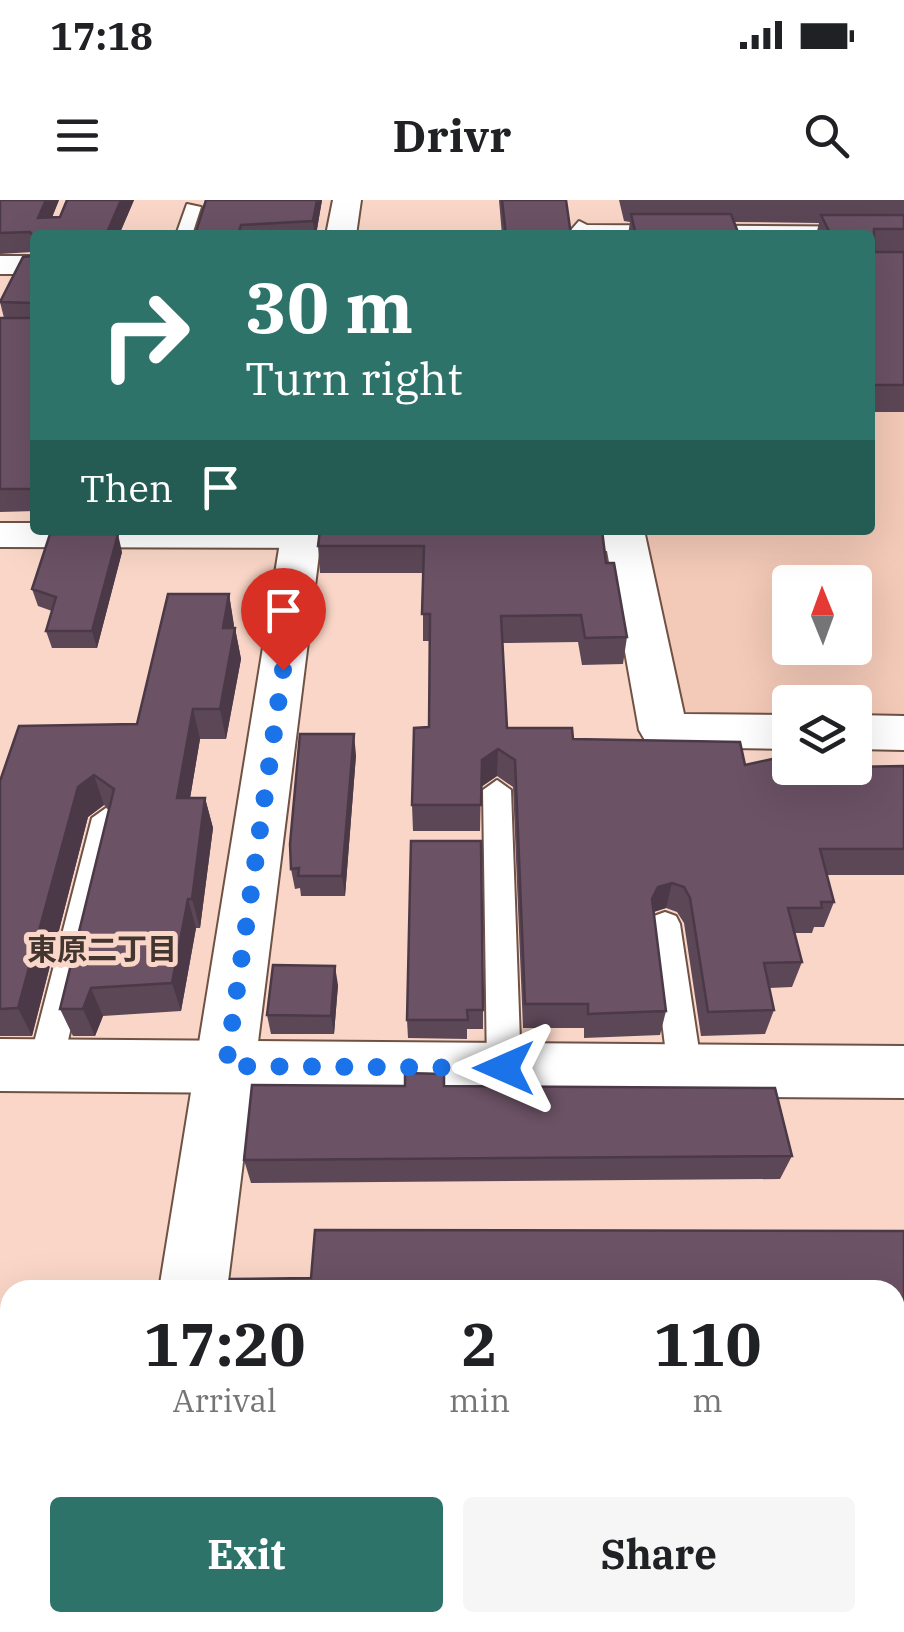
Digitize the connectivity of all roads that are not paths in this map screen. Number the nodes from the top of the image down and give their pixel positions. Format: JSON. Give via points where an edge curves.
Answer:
{"nodes":[{"id":1,"x":347,"y":200,"type":"edge"},
{"id":2,"x":193,"y":207,"type":"dead end"},
{"id":3,"x":186,"y":230,"type":"edge"},
{"id":4,"x":342,"y":230,"type":"edge"},
{"id":5,"x":572,"y":230,"type":"edge"},
{"id":6,"x":720,"y":230,"type":"edge"},
{"id":7,"x":875,"y":234,"type":"edge"},
{"id":8,"x":904,"y":235,"type":"edge"},
{"id":9,"x":875,"y":237,"type":"edge"},
{"id":10,"x":0,"y":265,"type":"edge"},
{"id":11,"x":30,"y":265,"type":"edge"},
{"id":12,"x":0,"y":535,"type":"edge"},
{"id":13,"x":30,"y":535,"type":"edge"},
{"id":14,"x":301,"y":535,"type":"edge"},
{"id":15,"x":364,"y":535,"type":"edge"},
{"id":16,"x":625,"y":535,"type":"edge"},
{"id":17,"x":396,"y":536,"type":"edge"},
{"id":18,"x":492,"y":538,"type":"edge"},
{"id":19,"x":772,"y":732,"type":"edge"},
{"id":20,"x":872,"y":732,"type":"edge"},
{"id":21,"x":904,"y":733,"type":"edge"},
{"id":22,"x":497,"y":790,"type":"dead end"},
{"id":23,"x":106,"y":818,"type":"edge"},
{"id":24,"x":464,"y":846,"type":"edge"},
{"id":25,"x":499,"y":846,"type":"junction"},
{"id":26,"x":665,"y":924,"type":"dead end"},
{"id":27,"x":23,"y":1066,"type":"edge"},
{"id":28,"x":226,"y":1066,"type":"junction"},
{"id":29,"x":504,"y":1068,"type":"junction"},
{"id":30,"x":685,"y":1070,"type":"junction"},
{"id":31,"x":904,"y":1072,"type":"edge"},
{"id":32,"x":195,"y":1280,"type":"edge"}],
"edges":[{"from":1,"to":4,"type":"street"},
{"from":2,"to":3,"type":"lane"},
{"from":5,"to":6,"type":"lane"},
{"from":7,"to":8,"type":"lane"},
{"from":8,"to":9,"type":"lane"},
{"from":10,"to":11,"type":"street"},
{"from":12,"to":13,"type":"street"},
{"from":14,"to":28,"type":"street"},
{"from":15,"to":17,"type":"street"},
{"from":16,"to":18,"type":"street"},
{"from":16,"to":19,"type":"street","via":[[663,730]]},
{"from":20,"to":21,"type":"street"},
{"from":22,"to":25,"type":"lane"},
{"from":23,"to":27,"type":"lane"},
{"from":24,"to":25,"type":"lane"},
{"from":25,"to":29,"type":"lane"},
{"from":26,"to":30,"type":"lane"},
{"from":27,"to":28,"type":"street"},
{"from":28,"to":29,"type":"street"},
{"from":28,"to":32,"type":"street"},
{"from":29,"to":30,"type":"street"},
{"from":30,"to":31,"type":"street"}]}
